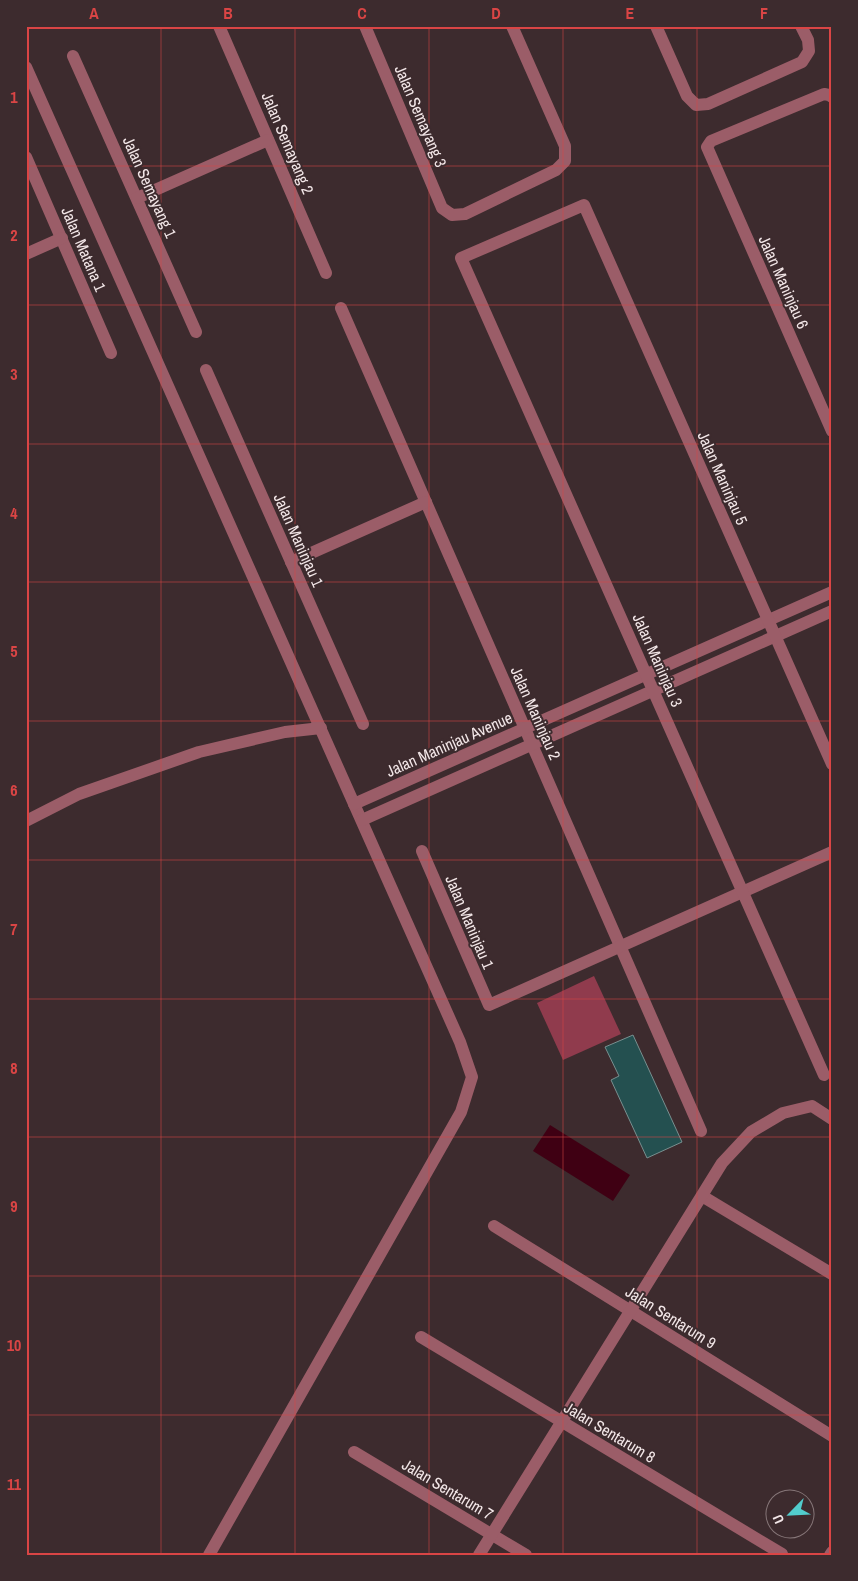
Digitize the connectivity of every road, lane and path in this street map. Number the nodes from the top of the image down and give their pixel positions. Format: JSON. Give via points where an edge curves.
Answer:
{"nodes":[{"id":1,"x":220,"y":26,"type":"edge"},
{"id":2,"x":364,"y":26,"type":"edge"},
{"id":3,"x":512,"y":26,"type":"edge"},
{"id":4,"x":656,"y":26,"type":"edge"},
{"id":5,"x":801,"y":26,"type":"edge"},
{"id":6,"x":73,"y":56,"type":"dead end"},
{"id":7,"x":26,"y":67,"type":"edge"},
{"id":8,"x":830,"y":96,"type":"edge"},
{"id":9,"x":268,"y":140,"type":"junction"},
{"id":10,"x":26,"y":157,"type":"edge"},
{"id":11,"x":137,"y":198,"type":"junction"},
{"id":12,"x":62,"y":238,"type":"junction"},
{"id":13,"x":26,"y":254,"type":"edge"},
{"id":14,"x":461,"y":258,"type":"joint"},
{"id":15,"x":326,"y":273,"type":"dead end"},
{"id":16,"x":341,"y":308,"type":"dead end"},
{"id":17,"x":196,"y":332,"type":"dead end"},
{"id":18,"x":112,"y":353,"type":"dead end"},
{"id":19,"x":206,"y":370,"type":"dead end"},
{"id":20,"x":832,"y":431,"type":"edge"},
{"id":21,"x":426,"y":502,"type":"junction"},
{"id":22,"x":291,"y":562,"type":"junction"},
{"id":23,"x":832,"y":592,"type":"edge"},
{"id":24,"x":832,"y":611,"type":"edge"},
{"id":25,"x":768,"y":620,"type":"junction"},
{"id":26,"x":775,"y":636,"type":"junction"},
{"id":27,"x":647,"y":675,"type":"junction"},
{"id":28,"x":654,"y":690,"type":"junction"},
{"id":29,"x":363,"y":724,"type":"dead end"},
{"id":30,"x":320,"y":728,"type":"junction"},
{"id":31,"x":525,"y":728,"type":"junction"},
{"id":32,"x":532,"y":745,"type":"junction"},
{"id":33,"x":832,"y":764,"type":"edge"},
{"id":34,"x":354,"y":804,"type":"junction"},
{"id":35,"x":362,"y":820,"type":"junction"},
{"id":36,"x":26,"y":821,"type":"edge"},
{"id":37,"x":422,"y":851,"type":"dead end"},
{"id":38,"x":832,"y":852,"type":"edge"},
{"id":39,"x":743,"y":892,"type":"junction"},
{"id":40,"x":620,"y":946,"type":"junction"},
{"id":41,"x":824,"y":1075,"type":"dead end"},
{"id":42,"x":832,"y":1119,"type":"edge"},
{"id":43,"x":701,"y":1131,"type":"dead end"},
{"id":44,"x":702,"y":1196,"type":"junction"},
{"id":45,"x":494,"y":1226,"type":"dead end"},
{"id":46,"x":832,"y":1274,"type":"edge"},
{"id":47,"x":630,"y":1310,"type":"junction"},
{"id":48,"x":421,"y":1337,"type":"dead end"},
{"id":49,"x":561,"y":1421,"type":"junction"},
{"id":50,"x":832,"y":1436,"type":"edge"},
{"id":51,"x":354,"y":1452,"type":"dead end"},
{"id":52,"x":491,"y":1534,"type":"junction"},
{"id":53,"x":782,"y":1554,"type":"edge"},
{"id":54,"x":210,"y":1555,"type":"edge"},
{"id":55,"x":479,"y":1555,"type":"edge"},
{"id":56,"x":526,"y":1555,"type":"edge"}],
"edges":[{"from":1,"to":9,"type":"street","name":"Jalan Semayang 2"},
{"from":2,"to":3,"type":"street","name":"Jalan Semayang 3","via":[[442,208],[452,215],[465,214],[556,170],[566,161],[565,146]]},
{"from":4,"to":5,"type":"street","via":[[687,96],[696,104],[708,104],[802,62],[809,52],[808,40]]},
{"from":6,"to":11,"type":"street","name":"Jalan Semayang 1"},
{"from":7,"to":30,"type":"street"},
{"from":8,"to":20,"type":"street","name":"Jalan Maninjau 6","via":[[824,94],[711,141],[707,147]]},
{"from":9,"to":11,"type":"street"},
{"from":9,"to":15,"type":"street","name":"Jalan Semayang 2"},
{"from":10,"to":12,"type":"street","name":"Jalan Matana 1"},
{"from":11,"to":17,"type":"street","name":"Jalan Semayang 1"},
{"from":12,"to":13,"type":"street"},
{"from":12,"to":18,"type":"street","name":"Jalan Matana 1"},
{"from":14,"to":25,"type":"street","name":"Jalan Maninjau 5","via":[[584,205]]},
{"from":14,"to":27,"type":"street","name":"Jalan Maninjau 3"},
{"from":16,"to":21,"type":"street","name":"Jalan Maninjau 2"},
{"from":19,"to":22,"type":"street","name":"Jalan Maninjau 1"},
{"from":21,"to":22,"type":"street"},
{"from":21,"to":31,"type":"street","name":"Jalan Maninjau 2"},
{"from":22,"to":29,"type":"street","name":"Jalan Maninjau 1"},
{"from":23,"to":25,"type":"street","name":"Jalan Maninjau Avenue"},
{"from":24,"to":26,"type":"street"},
{"from":25,"to":26,"type":"street","name":"Jalan Maninjau 5"},
{"from":25,"to":27,"type":"street","name":"Jalan Maninjau Avenue"},
{"from":26,"to":28,"type":"street"},
{"from":26,"to":33,"type":"street","name":"Jalan Maninjau 5"},
{"from":27,"to":28,"type":"street","name":"Jalan Maninjau 3"},
{"from":27,"to":31,"type":"street","name":"Jalan Maninjau Avenue"},
{"from":28,"to":32,"type":"street"},
{"from":28,"to":39,"type":"street","name":"Jalan Maninjau 3"},
{"from":30,"to":34,"type":"street"},
{"from":30,"to":36,"type":"street","via":[[285,732],[199,752],[79,794]]},
{"from":31,"to":32,"type":"street","name":"Jalan Maninjau 2"},
{"from":31,"to":34,"type":"street","name":"Jalan Maninjau Avenue"},
{"from":32,"to":35,"type":"street"},
{"from":32,"to":40,"type":"street","name":"Jalan Maninjau 2"},
{"from":34,"to":35,"type":"street"},
{"from":35,"to":54,"type":"street","via":[[460,1042],[472,1077],[461,1112]]},
{"from":37,"to":40,"type":"street","name":"Jalan Maninjau 1","via":[[489,1005]]},
{"from":38,"to":39,"type":"street"},
{"from":39,"to":40,"type":"street"},
{"from":39,"to":41,"type":"street","name":"Jalan Maninjau 3"},
{"from":40,"to":43,"type":"street","name":"Jalan Maninjau 2"},
{"from":42,"to":44,"type":"street","via":[[812,1106],[783,1113],[752,1132],[722,1163]]},
{"from":44,"to":46,"type":"street"},
{"from":44,"to":47,"type":"street"},
{"from":45,"to":47,"type":"street","name":"Jalan Sentarum 9"},
{"from":47,"to":49,"type":"street"},
{"from":47,"to":50,"type":"street","name":"Jalan Sentarum 9"},
{"from":48,"to":49,"type":"street","name":"Jalan Sentarum 8"},
{"from":49,"to":52,"type":"street"},
{"from":49,"to":53,"type":"street","name":"Jalan Sentarum 8"},
{"from":51,"to":52,"type":"street","name":"Jalan Sentarum 7"},
{"from":52,"to":55,"type":"street"},
{"from":52,"to":56,"type":"street","name":"Jalan Sentarum 7"}]}
